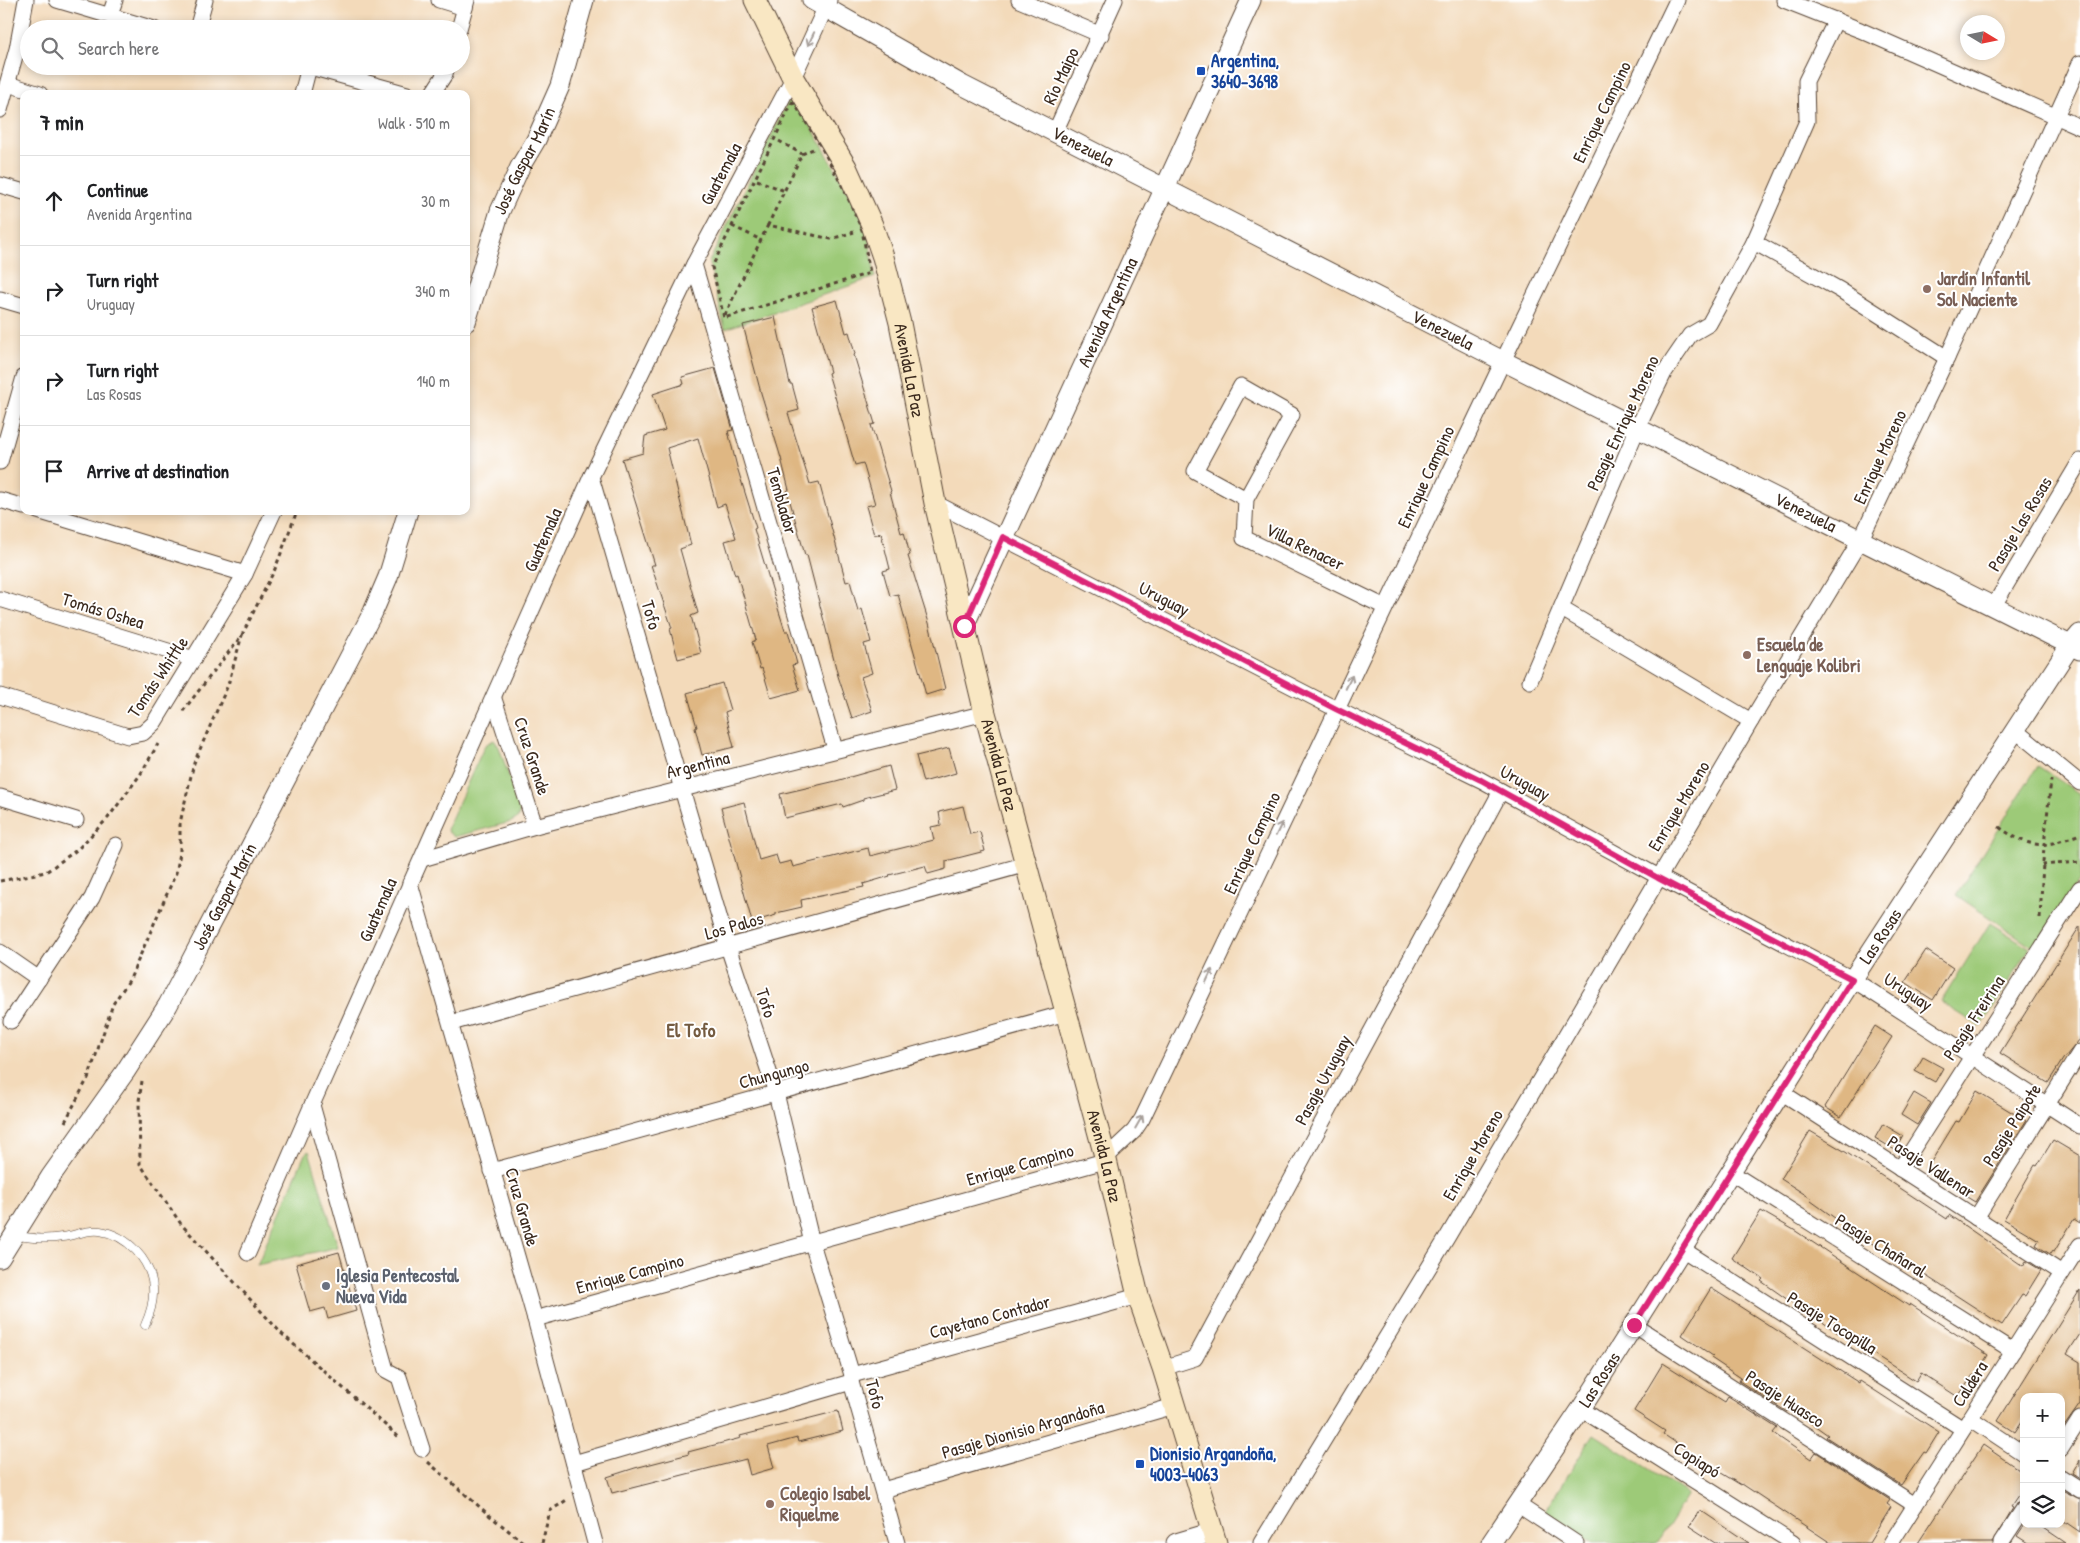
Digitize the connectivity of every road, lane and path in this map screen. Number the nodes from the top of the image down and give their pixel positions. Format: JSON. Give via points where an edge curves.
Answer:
{"nodes":[{"id":1,"x":26,"y":0,"type":"edge"},
{"id":2,"x":57,"y":0,"type":"edge"},
{"id":3,"x":115,"y":0,"type":"edge"},
{"id":4,"x":205,"y":0,"type":"edge"},
{"id":5,"x":439,"y":0,"type":"edge"},
{"id":6,"x":584,"y":0,"type":"edge"},
{"id":7,"x":755,"y":0,"type":"edge"},
{"id":8,"x":1019,"y":0,"type":"edge"},
{"id":9,"x":1115,"y":0,"type":"edge"},
{"id":10,"x":1251,"y":0,"type":"edge"},
{"id":11,"x":1677,"y":0,"type":"edge"},
{"id":12,"x":1784,"y":0,"type":"edge"},
{"id":13,"x":822,"y":3,"type":"edge"},
{"id":14,"x":466,"y":4,"type":"edge"},
{"id":15,"x":110,"y":16,"type":"junction"},
{"id":16,"x":22,"y":20,"type":"edge"},
{"id":17,"x":124,"y":20,"type":"edge"},
{"id":18,"x":199,"y":20,"type":"edge"},
{"id":19,"x":461,"y":20,"type":"edge"},
{"id":20,"x":1836,"y":20,"type":"junction"},
{"id":21,"x":20,"y":28,"type":"edge"},
{"id":22,"x":1101,"y":35,"type":"junction"},
{"id":23,"x":2080,"y":63,"type":"edge"},
{"id":24,"x":306,"y":75,"type":"edge"},
{"id":25,"x":337,"y":75,"type":"edge"},
{"id":26,"x":444,"y":75,"type":"edge"},
{"id":27,"x":794,"y":78,"type":"junction"},
{"id":28,"x":8,"y":84,"type":"junction"},
{"id":29,"x":27,"y":90,"type":"edge"},
{"id":30,"x":303,"y":90,"type":"edge"},
{"id":31,"x":392,"y":90,"type":"edge"},
{"id":32,"x":435,"y":90,"type":"edge"},
{"id":33,"x":0,"y":110,"type":"edge"},
{"id":34,"x":2056,"y":117,"type":"junction"},
{"id":35,"x":2080,"y":127,"type":"edge"},
{"id":36,"x":1055,"y":132,"type":"junction"},
{"id":37,"x":775,"y":138,"type":"junction"},
{"id":38,"x":820,"y":145,"type":"junction"},
{"id":39,"x":802,"y":154,"type":"junction"},
{"id":40,"x":755,"y":179,"type":"junction"},
{"id":41,"x":0,"y":184,"type":"edge"},
{"id":42,"x":1166,"y":189,"type":"junction"},
{"id":43,"x":20,"y":191,"type":"edge"},
{"id":44,"x":785,"y":191,"type":"junction"},
{"id":45,"x":768,"y":225,"type":"junction"},
{"id":46,"x":732,"y":226,"type":"junction"},
{"id":47,"x":761,"y":240,"type":"junction"},
{"id":48,"x":1754,"y":242,"type":"junction"},
{"id":49,"x":694,"y":264,"type":"junction"},
{"id":50,"x":870,"y":273,"type":"dead end"},
{"id":51,"x":0,"y":299,"type":"edge"},
{"id":52,"x":20,"y":305,"type":"edge"},
{"id":53,"x":470,"y":309,"type":"edge"},
{"id":54,"x":724,"y":318,"type":"junction"},
{"id":55,"x":1947,"y":358,"type":"junction"},
{"id":56,"x":1503,"y":360,"type":"junction"},
{"id":57,"x":20,"y":404,"type":"edge"},
{"id":58,"x":1638,"y":427,"type":"junction"},
{"id":59,"x":2080,"y":461,"type":"edge"},
{"id":60,"x":0,"y":462,"type":"edge"},
{"id":61,"x":591,"y":477,"type":"junction"},
{"id":62,"x":1246,"y":499,"type":"junction"},
{"id":63,"x":0,"y":500,"type":"edge"},
{"id":64,"x":935,"y":503,"type":"junction"},
{"id":65,"x":20,"y":506,"type":"edge"},
{"id":66,"x":51,"y":515,"type":"edge"},
{"id":67,"x":272,"y":515,"type":"edge"},
{"id":68,"x":407,"y":515,"type":"edge"},
{"id":69,"x":1003,"y":537,"type":"junction"},
{"id":70,"x":1861,"y":540,"type":"junction"},
{"id":71,"x":245,"y":574,"type":"junction"},
{"id":72,"x":0,"y":599,"type":"edge"},
{"id":73,"x":1385,"y":607,"type":"junction"},
{"id":74,"x":1993,"y":607,"type":"junction"},
{"id":75,"x":1562,"y":609,"type":"junction"},
{"id":76,"x":964,"y":626,"type":"junction"},
{"id":77,"x":242,"y":636,"type":"dead end"},
{"id":78,"x":2077,"y":643,"type":"edge"},
{"id":79,"x":194,"y":660,"type":"junction"},
{"id":80,"x":1530,"y":681,"type":"dead end"},
{"id":81,"x":0,"y":696,"type":"edge"},
{"id":82,"x":494,"y":699,"type":"junction"},
{"id":83,"x":1336,"y":709,"type":"junction"},
{"id":84,"x":985,"y":713,"type":"junction"},
{"id":85,"x":1751,"y":720,"type":"junction"},
{"id":86,"x":2016,"y":731,"type":"junction"},
{"id":87,"x":835,"y":749,"type":"junction"},
{"id":88,"x":2054,"y":762,"type":"junction"},
{"id":89,"x":2080,"y":783,"type":"edge"},
{"id":90,"x":682,"y":788,"type":"junction"},
{"id":91,"x":1501,"y":791,"type":"junction"},
{"id":92,"x":0,"y":798,"type":"edge"},
{"id":93,"x":76,"y":820,"type":"dead end"},
{"id":94,"x":535,"y":826,"type":"junction"},
{"id":95,"x":1999,"y":827,"type":"dead end"},
{"id":96,"x":2080,"y":834,"type":"edge"},
{"id":97,"x":116,"y":845,"type":"dead end"},
{"id":98,"x":2044,"y":845,"type":"junction"},
{"id":99,"x":422,"y":859,"type":"junction"},
{"id":100,"x":2080,"y":862,"type":"edge"},
{"id":101,"x":1027,"y":864,"type":"junction"},
{"id":102,"x":2042,"y":865,"type":"junction"},
{"id":103,"x":1658,"y":878,"type":"junction"},
{"id":104,"x":410,"y":883,"type":"junction"},
{"id":105,"x":2080,"y":888,"type":"edge"},
{"id":106,"x":728,"y":947,"type":"junction"},
{"id":107,"x":0,"y":952,"type":"edge"},
{"id":108,"x":2038,"y":953,"type":"junction"},
{"id":109,"x":39,"y":979,"type":"junction"},
{"id":110,"x":1852,"y":979,"type":"junction"},
{"id":111,"x":1066,"y":1013,"type":"junction"},
{"id":112,"x":11,"y":1021,"type":"dead end"},
{"id":113,"x":451,"y":1023,"type":"junction"},
{"id":114,"x":2080,"y":1052,"type":"edge"},
{"id":115,"x":138,"y":1053,"type":"junction"},
{"id":116,"x":1972,"y":1056,"type":"junction"},
{"id":117,"x":1781,"y":1092,"type":"junction"},
{"id":118,"x":776,"y":1093,"type":"junction"},
{"id":119,"x":312,"y":1105,"type":"junction"},
{"id":120,"x":2047,"y":1105,"type":"junction"},
{"id":121,"x":64,"y":1124,"type":"dead end"},
{"id":122,"x":2080,"y":1126,"type":"edge"},
{"id":123,"x":1105,"y":1156,"type":"junction"},
{"id":124,"x":1900,"y":1170,"type":"junction"},
{"id":125,"x":492,"y":1171,"type":"junction"},
{"id":126,"x":1730,"y":1172,"type":"junction"},
{"id":127,"x":1976,"y":1218,"type":"junction"},
{"id":128,"x":14,"y":1236,"type":"junction"},
{"id":129,"x":812,"y":1243,"type":"junction"},
{"id":130,"x":2080,"y":1245,"type":"edge"},
{"id":131,"x":1682,"y":1249,"type":"junction"},
{"id":132,"x":248,"y":1254,"type":"dead end"},
{"id":133,"x":0,"y":1258,"type":"edge"},
{"id":134,"x":2062,"y":1273,"type":"junction"},
{"id":135,"x":1138,"y":1296,"type":"junction"},
{"id":136,"x":535,"y":1319,"type":"junction"},
{"id":137,"x":145,"y":1325,"type":"dead end"},
{"id":138,"x":1634,"y":1325,"type":"junction"},
{"id":139,"x":2013,"y":1351,"type":"junction"},
{"id":140,"x":1163,"y":1368,"type":"junction"},
{"id":141,"x":852,"y":1378,"type":"junction"},
{"id":142,"x":1174,"y":1406,"type":"junction"},
{"id":143,"x":1581,"y":1409,"type":"junction"},
{"id":144,"x":2080,"y":1419,"type":"edge"},
{"id":145,"x":1967,"y":1424,"type":"junction"},
{"id":146,"x":2065,"y":1443,"type":"edge"},
{"id":147,"x":407,"y":1444,"type":"dead end"},
{"id":148,"x":2020,"y":1452,"type":"edge"},
{"id":149,"x":422,"y":1453,"type":"joint"},
{"id":150,"x":574,"y":1463,"type":"junction"},
{"id":151,"x":2065,"y":1481,"type":"edge"},
{"id":152,"x":883,"y":1490,"type":"junction"},
{"id":153,"x":2080,"y":1490,"type":"edge"},
{"id":154,"x":581,"y":1491,"type":"junction"},
{"id":155,"x":1517,"y":1504,"type":"junction"},
{"id":156,"x":1915,"y":1505,"type":"junction"},
{"id":157,"x":2020,"y":1514,"type":"edge"},
{"id":158,"x":1215,"y":1538,"type":"edge"},
{"id":159,"x":524,"y":1543,"type":"edge"},
{"id":160,"x":542,"y":1543,"type":"edge"},
{"id":161,"x":595,"y":1543,"type":"edge"},
{"id":162,"x":897,"y":1543,"type":"edge"},
{"id":163,"x":1176,"y":1543,"type":"edge"},
{"id":164,"x":1261,"y":1543,"type":"edge"},
{"id":165,"x":1491,"y":1543,"type":"edge"},
{"id":166,"x":1576,"y":1543,"type":"edge"},
{"id":167,"x":1793,"y":1543,"type":"edge"},
{"id":168,"x":1891,"y":1543,"type":"edge"},
{"id":169,"x":2001,"y":1543,"type":"edge"}],
"edges":[{"from":1,"to":16,"type":"street"},
{"from":2,"to":15,"type":"street"},
{"from":3,"to":15,"type":"street"},
{"from":4,"to":18,"type":"street"},
{"from":5,"to":14,"type":"street"},
{"from":6,"to":53,"type":"street","name":"José Gaspar Marín","via":[[560,86],[500,211]]},
{"from":7,"to":27,"type":"main road","name":"Avenida La Paz"},
{"from":8,"to":22,"type":"street","name":"Río Maipo"},
{"from":9,"to":22,"type":"street","name":"Río Maipo"},
{"from":10,"to":42,"type":"street","name":"Avenida Argentina"},
{"from":11,"to":56,"type":"street","name":"Enrique Campino"},
{"from":12,"to":20,"type":"street"},
{"from":13,"to":27,"type":"street","name":"Guatemala","one_way":true},
{"from":13,"to":36,"type":"street","name":"Venezuela","via":[[962,85]]},
{"from":14,"to":19,"type":"street"},
{"from":15,"to":17,"type":"street"},
{"from":20,"to":34,"type":"street"},
{"from":20,"to":48,"type":"street","name":"Pasaje Enrique Moreno","via":[[1806,81],[1807,121]]},
{"from":21,"to":28,"type":"street"},
{"from":22,"to":36,"type":"street","name":"Río Maipo"},
{"from":23,"to":34,"type":"street","name":"Enrique Moreno"},
{"from":24,"to":30,"type":"street"},
{"from":25,"to":31,"type":"street"},
{"from":26,"to":32,"type":"street"},
{"from":27,"to":49,"type":"street","name":"Guatemala"},
{"from":27,"to":64,"type":"main road","name":"Avenida La Paz","via":[[846,167],[883,257],[900,323]]},
{"from":28,"to":29,"type":"street"},
{"from":28,"to":33,"type":"street"},
{"from":34,"to":35,"type":"street"},
{"from":34,"to":55,"type":"street","name":"Enrique Moreno"},
{"from":36,"to":42,"type":"street","name":"Venezuela"},
{"from":37,"to":38,"type":"path","via":[[793,102]]},
{"from":37,"to":39,"type":"path"},
{"from":37,"to":40,"type":"path"},
{"from":38,"to":39,"type":"path"},
{"from":38,"to":45,"type":"path","via":[[862,230],[831,239]]},
{"from":39,"to":44,"type":"path"},
{"from":40,"to":44,"type":"path"},
{"from":40,"to":46,"type":"path"},
{"from":41,"to":43,"type":"street"},
{"from":42,"to":56,"type":"street","name":"Venezuela"},
{"from":42,"to":69,"type":"street","name":"Avenida Argentina"},
{"from":44,"to":45,"type":"path"},
{"from":45,"to":47,"type":"path"},
{"from":46,"to":47,"type":"path"},
{"from":46,"to":54,"type":"path","via":[[712,267]]},
{"from":47,"to":54,"type":"path"},
{"from":48,"to":55,"type":"street","via":[[1840,290]]},
{"from":48,"to":58,"type":"street","name":"Pasaje Enrique Moreno","via":[[1709,324],[1690,335],[1664,373]]},
{"from":49,"to":61,"type":"street","name":"Guatemala"},
{"from":49,"to":87,"type":"street","name":"Temblador"},
{"from":50,"to":54,"type":"path"},
{"from":51,"to":52,"type":"street"},
{"from":55,"to":70,"type":"street","name":"Enrique Moreno"},
{"from":56,"to":58,"type":"street","name":"Venezuela"},
{"from":56,"to":73,"type":"street","name":"Enrique Campino"},
{"from":57,"to":60,"type":"street"},
{"from":58,"to":70,"type":"street","name":"Venezuela"},
{"from":58,"to":75,"type":"street","name":"Pasaje Enrique Moreno"},
{"from":59,"to":74,"type":"street","name":"Pasaje Las Rosas"},
{"from":61,"to":82,"type":"street","name":"Guatemala"},
{"from":61,"to":90,"type":"street","name":"Tofo"},
{"from":62,"to":62,"type":"street","name":"Villa Renacer","via":[[1292,415],[1241,386],[1194,471]]},
{"from":62,"to":73,"type":"street","name":"Villa Renacer","via":[[1244,538]]},
{"from":63,"to":65,"type":"street"},
{"from":64,"to":69,"type":"street","name":"Uruguay"},
{"from":64,"to":76,"type":"main road","name":"Avenida La Paz"},
{"from":66,"to":71,"type":"street"},
{"from":67,"to":71,"type":"street","name":"Tomás Whittle"},
{"from":68,"to":115,"type":"street","name":"José Gaspar Marín","via":[[388,577],[373,612],[168,1006]]},
{"from":69,"to":76,"type":"street","name":"Avenida Argentina"},
{"from":69,"to":83,"type":"street","name":"Uruguay"},
{"from":70,"to":74,"type":"street","name":"Venezuela"},
{"from":70,"to":85,"type":"street","name":"Enrique Moreno"},
{"from":71,"to":79,"type":"street","name":"Tomás Whittle"},
{"from":72,"to":79,"type":"street","name":"Tomás Oshea"},
{"from":83,"to":73,"type":"street","name":"Enrique Campino","one_way":true},
{"from":74,"to":78,"type":"street","name":"Venezuela"},
{"from":75,"to":80,"type":"street","name":"Pasaje Enrique Moreno"},
{"from":75,"to":85,"type":"street"},
{"from":76,"to":84,"type":"main road","name":"Avenida La Paz"},
{"from":77,"to":121,"type":"path","via":[[228,685],[194,763],[180,823],[176,873],[130,979],[113,1004],[89,1076]]},
{"from":78,"to":86,"type":"street","name":"Las Rosas"},
{"from":79,"to":81,"type":"street","name":"Tomás Whittle","via":[[154,723],[143,733],[128,736]]},
{"from":82,"to":94,"type":"street","name":"Cruz Grande"},
{"from":82,"to":99,"type":"street","name":"Guatemala"},
{"from":83,"to":91,"type":"street","name":"Uruguay"},
{"from":123,"to":83,"type":"street","name":"Enrique Campino","one_way":true,"via":[[1134,1131],[1142,1119]]},
{"from":84,"to":87,"type":"street","name":"Argentina"},
{"from":84,"to":101,"type":"main road","name":"Avenida La Paz"},
{"from":85,"to":103,"type":"street","name":"Enrique Moreno"},
{"from":86,"to":88,"type":"street"},
{"from":86,"to":110,"type":"street","name":"Las Rosas"},
{"from":87,"to":90,"type":"street","name":"Argentina"},
{"from":88,"to":89,"type":"street"},
{"from":88,"to":98,"type":"path"},
{"from":90,"to":94,"type":"street","name":"Argentina"},
{"from":90,"to":106,"type":"street","name":"Tofo"},
{"from":91,"to":103,"type":"street","name":"Uruguay"},
{"from":91,"to":140,"type":"street","name":"Pasaje Uruguay","via":[[1195,1358]]},
{"from":92,"to":93,"type":"street"},
{"from":94,"to":99,"type":"street","name":"Argentina"},
{"from":95,"to":98,"type":"path","via":[[2018,840]]},
{"from":96,"to":98,"type":"path"},
{"from":97,"to":109,"type":"street","via":[[92,898]]},
{"from":98,"to":102,"type":"path"},
{"from":99,"to":104,"type":"street","name":"Guatemala"},
{"from":100,"to":102,"type":"path"},
{"from":101,"to":106,"type":"street","name":"Los Palos"},
{"from":101,"to":111,"type":"main road","name":"Avenida La Paz"},
{"from":102,"to":108,"type":"path"},
{"from":103,"to":110,"type":"street","name":"Uruguay"},
{"from":103,"to":164,"type":"street","name":"Enrique Moreno","via":[[1448,1236]]},
{"from":104,"to":113,"type":"street","name":"Cruz Grande"},
{"from":104,"to":119,"type":"street","name":"Guatemala"},
{"from":105,"to":108,"type":"street","name":"Pasaje Freirina"},
{"from":106,"to":113,"type":"street","name":"Los Palos"},
{"from":106,"to":118,"type":"street","name":"Tofo"},
{"from":107,"to":109,"type":"street"},
{"from":108,"to":116,"type":"street","name":"Pasaje Freirina"},
{"from":109,"to":112,"type":"street"},
{"from":110,"to":116,"type":"street","name":"Uruguay"},
{"from":110,"to":117,"type":"street","name":"Las Rosas"},
{"from":111,"to":118,"type":"street","name":"Chungungo"},
{"from":111,"to":123,"type":"main road","name":"Avenida La Paz"},
{"from":113,"to":125,"type":"street","name":"Cruz Grande"},
{"from":114,"to":120,"type":"street","name":"Pasaje Paipote"},
{"from":115,"to":128,"type":"street","name":"José Gaspar Marín"},
{"from":115,"to":147,"type":"path","via":[[142,1076],[140,1164],[181,1224],[282,1334]]},
{"from":116,"to":120,"type":"street","name":"Uruguay"},
{"from":116,"to":124,"type":"street","name":"Pasaje Freirina"},
{"from":117,"to":124,"type":"street","name":"Pasaje Vallenar"},
{"from":117,"to":126,"type":"street","name":"Las Rosas"},
{"from":118,"to":125,"type":"street","name":"Chungungo"},
{"from":118,"to":129,"type":"street","name":"Tofo"},
{"from":119,"to":132,"type":"street","name":"Guatemala"},
{"from":119,"to":149,"type":"street","via":[[386,1370],[399,1377]]},
{"from":120,"to":122,"type":"street","name":"Uruguay"},
{"from":120,"to":127,"type":"street","name":"Pasaje Paipote"},
{"from":123,"to":129,"type":"street","name":"Enrique Campino","via":[[1101,1162]]},
{"from":123,"to":135,"type":"main road","name":"Avenida La Paz"},
{"from":124,"to":127,"type":"street","name":"Pasaje Vallenar"},
{"from":125,"to":136,"type":"street","name":"Cruz Grande"},
{"from":126,"to":131,"type":"street","name":"Las Rosas"},
{"from":126,"to":139,"type":"street","name":"Pasaje Chañaral"},
{"from":127,"to":134,"type":"street","name":"Pasaje Vallenar"},
{"from":128,"to":133,"type":"street","name":"José Gaspar Marín"},
{"from":128,"to":137,"type":"lane","via":[[47,1239],[98,1231],[125,1241],[148,1266],[154,1289],[151,1312]]},
{"from":129,"to":136,"type":"street","name":"Enrique Campino"},
{"from":129,"to":141,"type":"street","name":"Tofo"},
{"from":130,"to":134,"type":"street","name":"Caldera"},
{"from":131,"to":138,"type":"street","name":"Las Rosas"},
{"from":131,"to":145,"type":"street","name":"Pasaje Tocopilla"},
{"from":134,"to":139,"type":"street","name":"Caldera"},
{"from":135,"to":140,"type":"main road","name":"Avenida La Paz"},
{"from":135,"to":141,"type":"street","name":"Cayetano Contador"},
{"from":136,"to":150,"type":"street","name":"Cruz Grande"},
{"from":138,"to":143,"type":"street","name":"Las Rosas"},
{"from":138,"to":156,"type":"street","name":"Pasaje Huasco"},
{"from":139,"to":145,"type":"street","name":"Caldera"},
{"from":140,"to":142,"type":"main road","name":"Avenida La Paz"},
{"from":141,"to":150,"type":"street","name":"Cayetano Contador"},
{"from":141,"to":152,"type":"street","name":"Tofo"},
{"from":142,"to":152,"type":"street","name":"Pasaje Dionisio Argandoña"},
{"from":142,"to":158,"type":"main road","name":"Avenida La Paz"},
{"from":143,"to":155,"type":"street","name":"Las Rosas"},
{"from":143,"to":167,"type":"street","name":"Copiapó"},
{"from":144,"to":146,"type":"street"},
{"from":145,"to":148,"type":"street","name":"Pasaje Tocopilla"},
{"from":145,"to":156,"type":"street","name":"Caldera"},
{"from":149,"to":159,"type":"path","via":[[488,1515]]},
{"from":150,"to":154,"type":"street","name":"Cruz Grande"},
{"from":151,"to":153,"type":"street"},
{"from":152,"to":162,"type":"street","name":"Tofo"},
{"from":154,"to":160,"type":"path","via":[[550,1511]]},
{"from":154,"to":161,"type":"street","name":"Cruz Grande"},
{"from":155,"to":165,"type":"street","name":"Las Rosas"},
{"from":155,"to":166,"type":"street"},
{"from":156,"to":168,"type":"street","name":"Caldera"},
{"from":157,"to":169,"type":"street"},
{"from":158,"to":163,"type":"street"}]}
